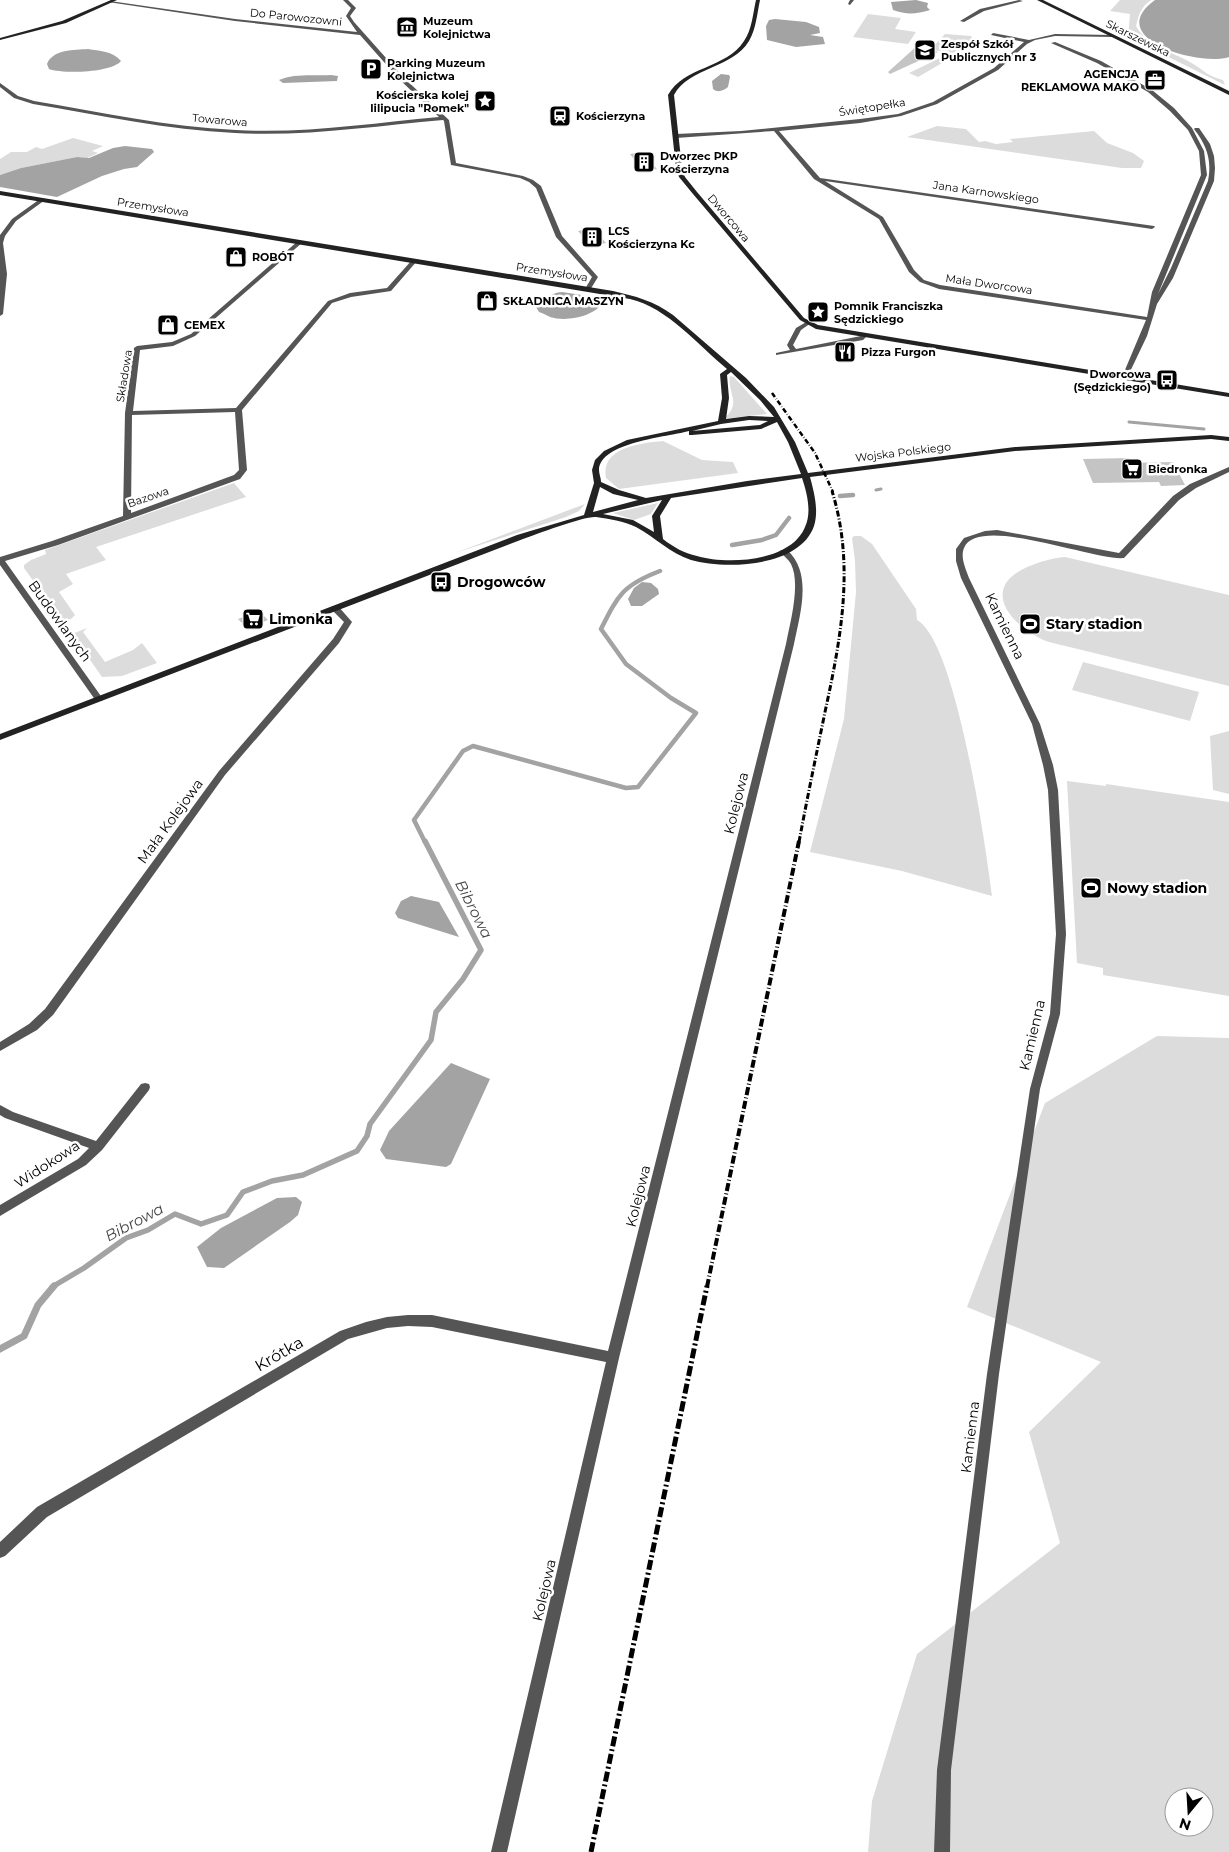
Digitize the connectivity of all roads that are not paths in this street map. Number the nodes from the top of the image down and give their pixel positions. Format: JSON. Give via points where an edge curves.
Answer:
{"nodes":[{"id":1,"x":345,"y":0,"type":"edge"},
{"id":2,"x":758,"y":0,"type":"edge"},
{"id":3,"x":993,"y":0,"type":"edge"},
{"id":4,"x":1039,"y":0,"type":"edge"},
{"id":5,"x":112,"y":1,"type":"edge"},
{"id":6,"x":1021,"y":1,"type":"edge"},
{"id":7,"x":1002,"y":4,"type":"junction"},
{"id":8,"x":962,"y":21,"type":"dead end"},
{"id":9,"x":362,"y":34,"type":"junction"},
{"id":10,"x":993,"y":34,"type":"dead end"},
{"id":11,"x":1112,"y":36,"type":"junction"},
{"id":12,"x":0,"y":38,"type":"edge"},
{"id":13,"x":1032,"y":40,"type":"junction"},
{"id":14,"x":0,"y":85,"type":"edge"},
{"id":15,"x":1229,"y":93,"type":"edge"},
{"id":16,"x":444,"y":118,"type":"junction"},
{"id":17,"x":776,"y":130,"type":"junction"},
{"id":18,"x":676,"y":136,"type":"junction"},
{"id":19,"x":816,"y":178,"type":"junction"},
{"id":20,"x":0,"y":193,"type":"edge"},
{"id":21,"x":42,"y":200,"type":"junction"},
{"id":22,"x":1152,"y":227,"type":"dead end"},
{"id":23,"x":300,"y":242,"type":"junction"},
{"id":24,"x":414,"y":261,"type":"junction"},
{"id":25,"x":588,"y":289,"type":"junction"},
{"id":26,"x":0,"y":314,"type":"edge"},
{"id":27,"x":1149,"y":319,"type":"junction"},
{"id":28,"x":808,"y":323,"type":"junction"},
{"id":29,"x":865,"y":335,"type":"junction"},
{"id":30,"x":794,"y":351,"type":"junction"},
{"id":31,"x":778,"y":354,"type":"dead end"},
{"id":32,"x":732,"y":370,"type":"junction"},
{"id":33,"x":1125,"y":377,"type":"junction"},
{"id":34,"x":1229,"y":394,"type":"edge"},
{"id":35,"x":238,"y":410,"type":"junction"},
{"id":36,"x":129,"y":413,"type":"junction"},
{"id":37,"x":778,"y":419,"type":"junction"},
{"id":38,"x":721,"y":422,"type":"junction"},
{"id":39,"x":664,"y":435,"type":"junction"},
{"id":40,"x":1229,"y":439,"type":"edge"},
{"id":41,"x":1143,"y":441,"type":"junction"},
{"id":42,"x":1229,"y":444,"type":"edge"},
{"id":43,"x":1229,"y":469,"type":"edge"},
{"id":44,"x":598,"y":483,"type":"junction"},
{"id":45,"x":668,"y":496,"type":"junction"},
{"id":46,"x":646,"y":500,"type":"junction"},
{"id":47,"x":588,"y":515,"type":"junction"},
{"id":48,"x":127,"y":517,"type":"junction"},
{"id":49,"x":659,"y":540,"type":"junction"},
{"id":50,"x":784,"y":552,"type":"junction"},
{"id":51,"x":0,"y":560,"type":"edge"},
{"id":52,"x":335,"y":608,"type":"junction"},
{"id":53,"x":99,"y":699,"type":"junction"},
{"id":54,"x":0,"y":737,"type":"edge"},
{"id":55,"x":0,"y":1047,"type":"edge"},
{"id":56,"x":145,"y":1087,"type":"dead end"},
{"id":57,"x":0,"y":1110,"type":"edge"},
{"id":58,"x":98,"y":1147,"type":"junction"},
{"id":59,"x":0,"y":1211,"type":"edge"},
{"id":60,"x":613,"y":1358,"type":"junction"},
{"id":61,"x":0,"y":1551,"type":"edge"},
{"id":62,"x":499,"y":1852,"type":"edge"},
{"id":63,"x":942,"y":1852,"type":"edge"}],
"edges":[{"from":1,"to":9,"type":"street","via":[[354,8],[348,16]]},
{"from":2,"to":18,"type":"main road","name":"Dworcowa","via":[[750,32],[741,48],[683,80],[672,90]]},
{"from":3,"to":7,"type":"street"},
{"from":4,"to":11,"type":"main road","name":"Skarszewska"},
{"from":5,"to":9,"type":"street","name":"Do Parowozowni","via":[[235,20]]},
{"from":5,"to":12,"type":"main road","via":[[64,22]]},
{"from":6,"to":7,"type":"street"},
{"from":7,"to":8,"type":"street"},
{"from":9,"to":16,"type":"street","via":[[401,78]]},
{"from":10,"to":13,"type":"street"},
{"from":11,"to":13,"type":"street","via":[[1062,35]]},
{"from":11,"to":15,"type":"main road","name":"Skarszewska"},
{"from":13,"to":17,"type":"street","name":"Świętopełka","via":[[996,69],[925,107],[873,120]]},
{"from":13,"to":27,"type":"street","via":[[1053,43],[1084,56],[1150,91],[1193,132],[1202,152],[1204,175],[1155,292]]},
{"from":14,"to":16,"type":"street","name":"Towarowa","via":[[16,97],[33,102],[219,131],[297,132]]},
{"from":16,"to":25,"type":"street","via":[[448,124],[452,164],[521,177],[539,187],[559,237],[594,277]]},
{"from":17,"to":18,"type":"street","name":"Świętopełka"},
{"from":17,"to":19,"type":"street","name":"Mała Dworcowa"},
{"from":18,"to":28,"type":"main road","name":"Dworcowa","via":[[682,177]]},
{"from":19,"to":22,"type":"street","name":"Jana Karnowskiego"},
{"from":19,"to":27,"type":"street","name":"Mała Dworcowa","via":[[881,218],[911,271],[922,281],[939,287]]},
{"from":20,"to":21,"type":"main road","name":"Przemysłowa"},
{"from":21,"to":23,"type":"main road","name":"Przemysłowa"},
{"from":21,"to":26,"type":"street","via":[[14,220],[2,236],[4,274]]},
{"from":23,"to":24,"type":"main road","name":"Przemysłowa"},
{"from":23,"to":36,"type":"street","name":"Składowa","via":[[193,336],[173,344],[137,348]]},
{"from":24,"to":25,"type":"main road","name":"Przemysłowa"},
{"from":24,"to":35,"type":"street","via":[[389,290],[350,295],[330,302]]},
{"from":25,"to":32,"type":"main road","name":"Przemysłowa","via":[[642,300],[659,308]]},
{"from":27,"to":33,"type":"street"},
{"from":28,"to":29,"type":"main road","name":"Dworcowa"},
{"from":28,"to":30,"type":"street","via":[[796,331],[790,345]]},
{"from":29,"to":30,"type":"street","name":"Dworcowa"},
{"from":29,"to":33,"type":"main road","name":"Dworcowa"},
{"from":30,"to":31,"type":"street","name":"Dworcowa"},
{"from":32,"to":37,"type":"main road","name":"Przemysłowa"},
{"from":32,"to":38,"type":"main road","via":[[723,374],[727,409]]},
{"from":33,"to":34,"type":"main road","name":"Dworcowa"},
{"from":35,"to":36,"type":"street"},
{"from":35,"to":48,"type":"street","name":"Bazowa","via":[[243,470],[237,477]]},
{"from":36,"to":48,"type":"street","name":"Składowa"},
{"from":37,"to":38,"type":"main road","via":[[749,418]]},
{"from":37,"to":39,"type":"main road","via":[[761,427]]},
{"from":37,"to":50,"type":"main road","name":"Przemysłowa","via":[[801,466],[812,506],[809,528]]},
{"from":38,"to":39,"type":"main road"},
{"from":39,"to":44,"type":"main road","via":[[634,440],[610,450],[597,466]]},
{"from":40,"to":41,"type":"main road","name":"Wojska Polskiego"},
{"from":41,"to":42,"type":"main road","name":"Wojska Polskiego"},
{"from":41,"to":45,"type":"main road","name":"Wojska Polskiego","via":[[1015,449]]},
{"from":43,"to":63,"type":"street","name":"Kamienna","via":[[1176,498],[1121,556],[996,532],[985,532],[968,539],[960,549],[965,578],[1036,724],[1048,765],[1053,790],[1060,934],[1055,1014],[1035,1089],[993,1374],[944,1770]]},
{"from":44,"to":46,"type":"main road"},
{"from":44,"to":47,"type":"main road"},
{"from":45,"to":46,"type":"main road"},
{"from":45,"to":49,"type":"main road","via":[[656,516]]},
{"from":46,"to":47,"type":"main road"},
{"from":47,"to":49,"type":"main road","name":"Przemysłowa","via":[[635,524]]},
{"from":47,"to":52,"type":"main road","via":[[520,537]]},
{"from":48,"to":51,"type":"street","name":"Bazowa"},
{"from":49,"to":50,"type":"main road","name":"Przemysłowa","via":[[683,554],[721,563],[760,560]]},
{"from":50,"to":60,"type":"street","name":"Kolejowa","via":[[797,570],[797,612]]},
{"from":51,"to":53,"type":"street","name":"Budowlanych"},
{"from":52,"to":53,"type":"main road"},
{"from":52,"to":55,"type":"street","name":"Mała Kolejowa","via":[[348,622],[336,641],[222,773],[49,1012],[33,1027]]},
{"from":53,"to":54,"type":"main road"},
{"from":56,"to":58,"type":"street"},
{"from":57,"to":58,"type":"street","name":"Widokowa"},
{"from":58,"to":59,"type":"street","name":"Widokowa","via":[[82,1162]]},
{"from":60,"to":61,"type":"street","name":"Krótka","via":[[432,1321],[410,1319],[370,1325],[344,1335],[42,1512]]},
{"from":60,"to":62,"type":"street","name":"Kolejowa"}]}
